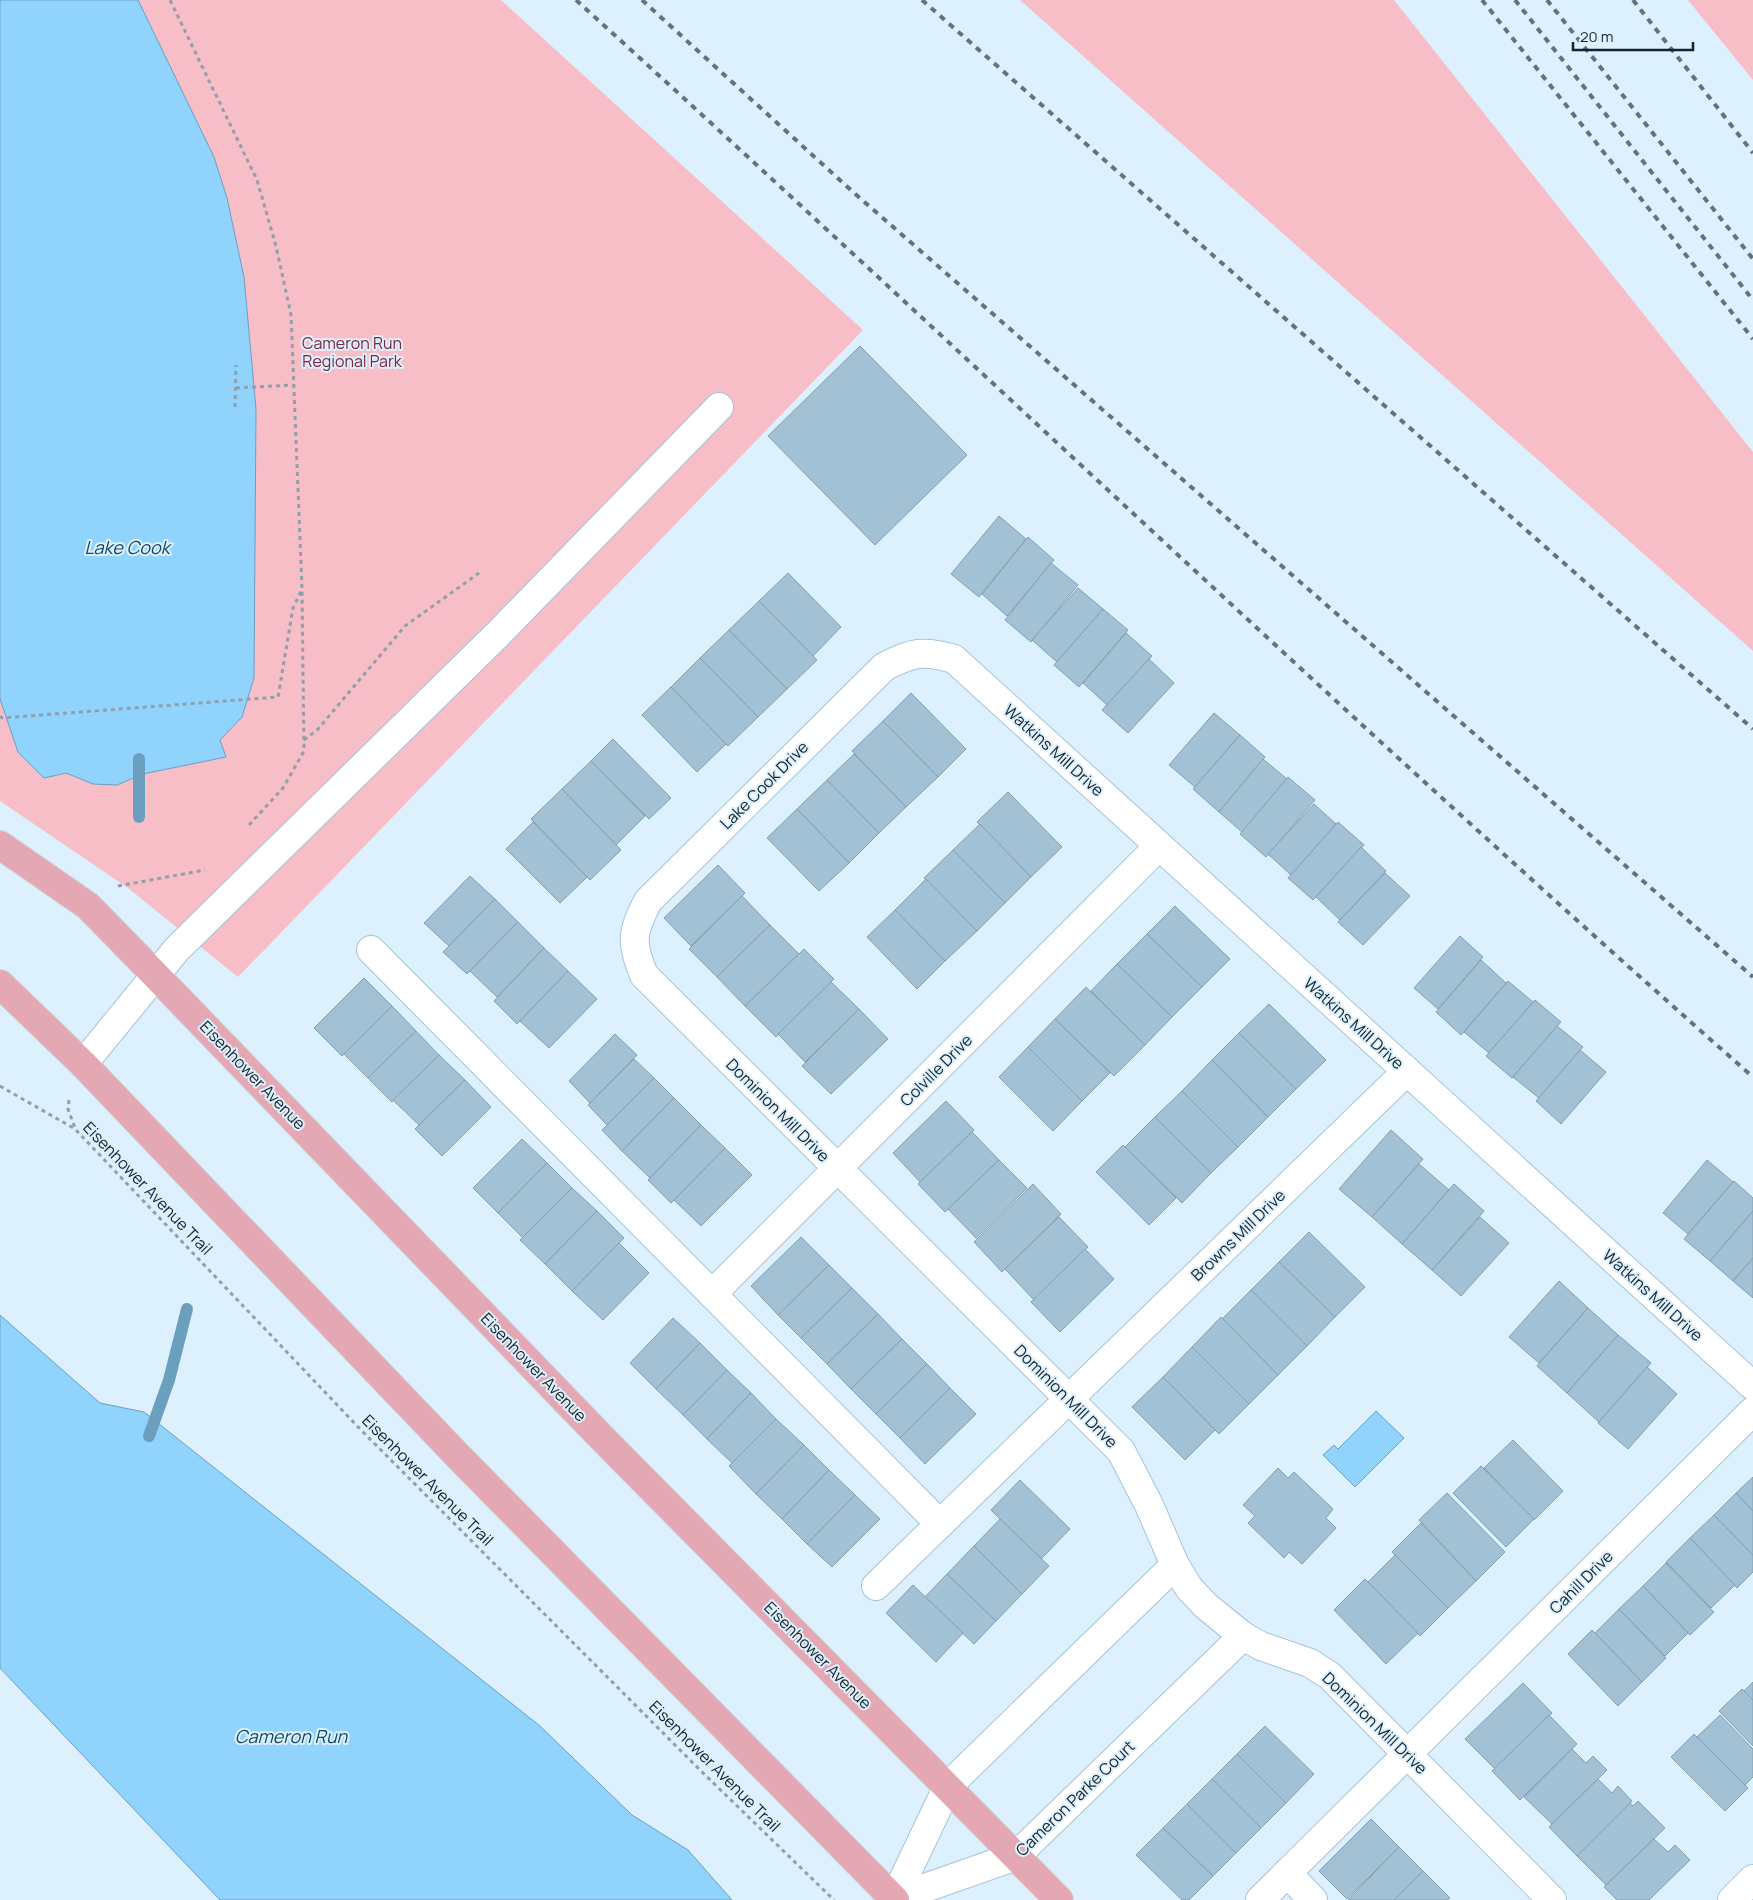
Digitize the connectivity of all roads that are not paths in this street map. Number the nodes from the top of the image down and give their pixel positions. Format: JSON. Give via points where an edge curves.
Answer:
{"nodes":[{"id":1,"x":719,"y":407,"type":"dead end"},
{"id":2,"x":954,"y":659,"type":"joint"},
{"id":3,"x":0,"y":845,"type":"edge"},
{"id":4,"x":1159,"y":846,"type":"junction"},
{"id":5,"x":371,"y":950,"type":"dead end"},
{"id":6,"x":156,"y":974,"type":"junction"},
{"id":7,"x":644,"y":975,"type":"joint"},
{"id":8,"x":0,"y":984,"type":"edge"},
{"id":9,"x":83,"y":1064,"type":"junction"},
{"id":10,"x":1407,"y":1071,"type":"junction"},
{"id":11,"x":837,"y":1169,"type":"junction"},
{"id":12,"x":712,"y":1294,"type":"junction"},
{"id":13,"x":1753,"y":1386,"type":"edge"},
{"id":14,"x":1070,"y":1399,"type":"junction"},
{"id":15,"x":1753,"y":1411,"type":"edge"},
{"id":16,"x":940,"y":1524,"type":"junction"},
{"id":17,"x":1175,"y":1565,"type":"junction"},
{"id":18,"x":876,"y":1586,"type":"dead end"},
{"id":19,"x":1243,"y":1636,"type":"junction"},
{"id":20,"x":1408,"y":1754,"type":"junction"},
{"id":21,"x":948,"y":1786,"type":"junction"},
{"id":22,"x":1016,"y":1856,"type":"junction"},
{"id":23,"x":1287,"y":1873,"type":"junction"},
{"id":24,"x":1753,"y":1879,"type":"edge"},
{"id":25,"x":895,"y":1899,"type":"edge"},
{"id":26,"x":1059,"y":1900,"type":"edge"},
{"id":27,"x":1260,"y":1900,"type":"edge"},
{"id":28,"x":1313,"y":1900,"type":"edge"},
{"id":29,"x":1552,"y":1900,"type":"edge"},
{"id":30,"x":1732,"y":1900,"type":"edge"}],
"edges":[{"from":1,"to":6,"type":"street","via":[[491,640],[177,949]]},
{"from":2,"to":4,"type":"street","name":"Watkins Mill Drive"},
{"from":2,"to":7,"type":"street","name":"Lake Cook Drive","via":[[932,652],[907,654],[884,667],[648,901],[635,927],[635,954]]},
{"from":3,"to":6,"type":"main road","name":"Eisenhower Avenue","via":[[88,906]]},
{"from":4,"to":10,"type":"street","name":"Watkins Mill Drive"},
{"from":4,"to":11,"type":"street","name":"Colville Drive"},
{"from":5,"to":12,"type":"street"},
{"from":6,"to":9,"type":"street"},
{"from":6,"to":21,"type":"main road","name":"Eisenhower Avenue","via":[[601,1436]]},
{"from":7,"to":11,"type":"street","name":"Dominion Mill Drive"},
{"from":8,"to":9,"type":"main road"},
{"from":9,"to":25,"type":"main road","via":[[456,1454]]},
{"from":10,"to":13,"type":"street","name":"Watkins Mill Drive"},
{"from":10,"to":14,"type":"street","name":"Browns Mill Drive"},
{"from":11,"to":12,"type":"street","name":"Colville Drive"},
{"from":11,"to":14,"type":"street","name":"Dominion Mill Drive"},
{"from":12,"to":16,"type":"street"},
{"from":14,"to":16,"type":"street","name":"Browns Mill Drive"},
{"from":14,"to":17,"type":"street","name":"Dominion Mill Drive","via":[[1121,1451]]},
{"from":15,"to":20,"type":"street","name":"Cahill Drive"},
{"from":16,"to":18,"type":"street","name":"Browns Mill Drive"},
{"from":17,"to":19,"type":"street","name":"Dominion Mill Drive","via":[[1189,1588],[1206,1606]]},
{"from":17,"to":21,"type":"street"},
{"from":19,"to":20,"type":"street","name":"Dominion Mill Drive","via":[[1310,1663],[1330,1676]]},
{"from":19,"to":22,"type":"street","name":"Cameron Parke Court"},
{"from":20,"to":23,"type":"street","name":"Cahill Drive"},
{"from":20,"to":29,"type":"street","name":"Dominion Mill Drive"},
{"from":21,"to":22,"type":"main road","name":"Eisenhower Avenue"},
{"from":21,"to":25,"type":"street"},
{"from":22,"to":25,"type":"street","name":"Cameron Parke Court"},
{"from":22,"to":26,"type":"main road","name":"Eisenhower Avenue"},
{"from":23,"to":27,"type":"street","name":"Cahill Drive"},
{"from":23,"to":28,"type":"street"},
{"from":24,"to":30,"type":"street"}]}
